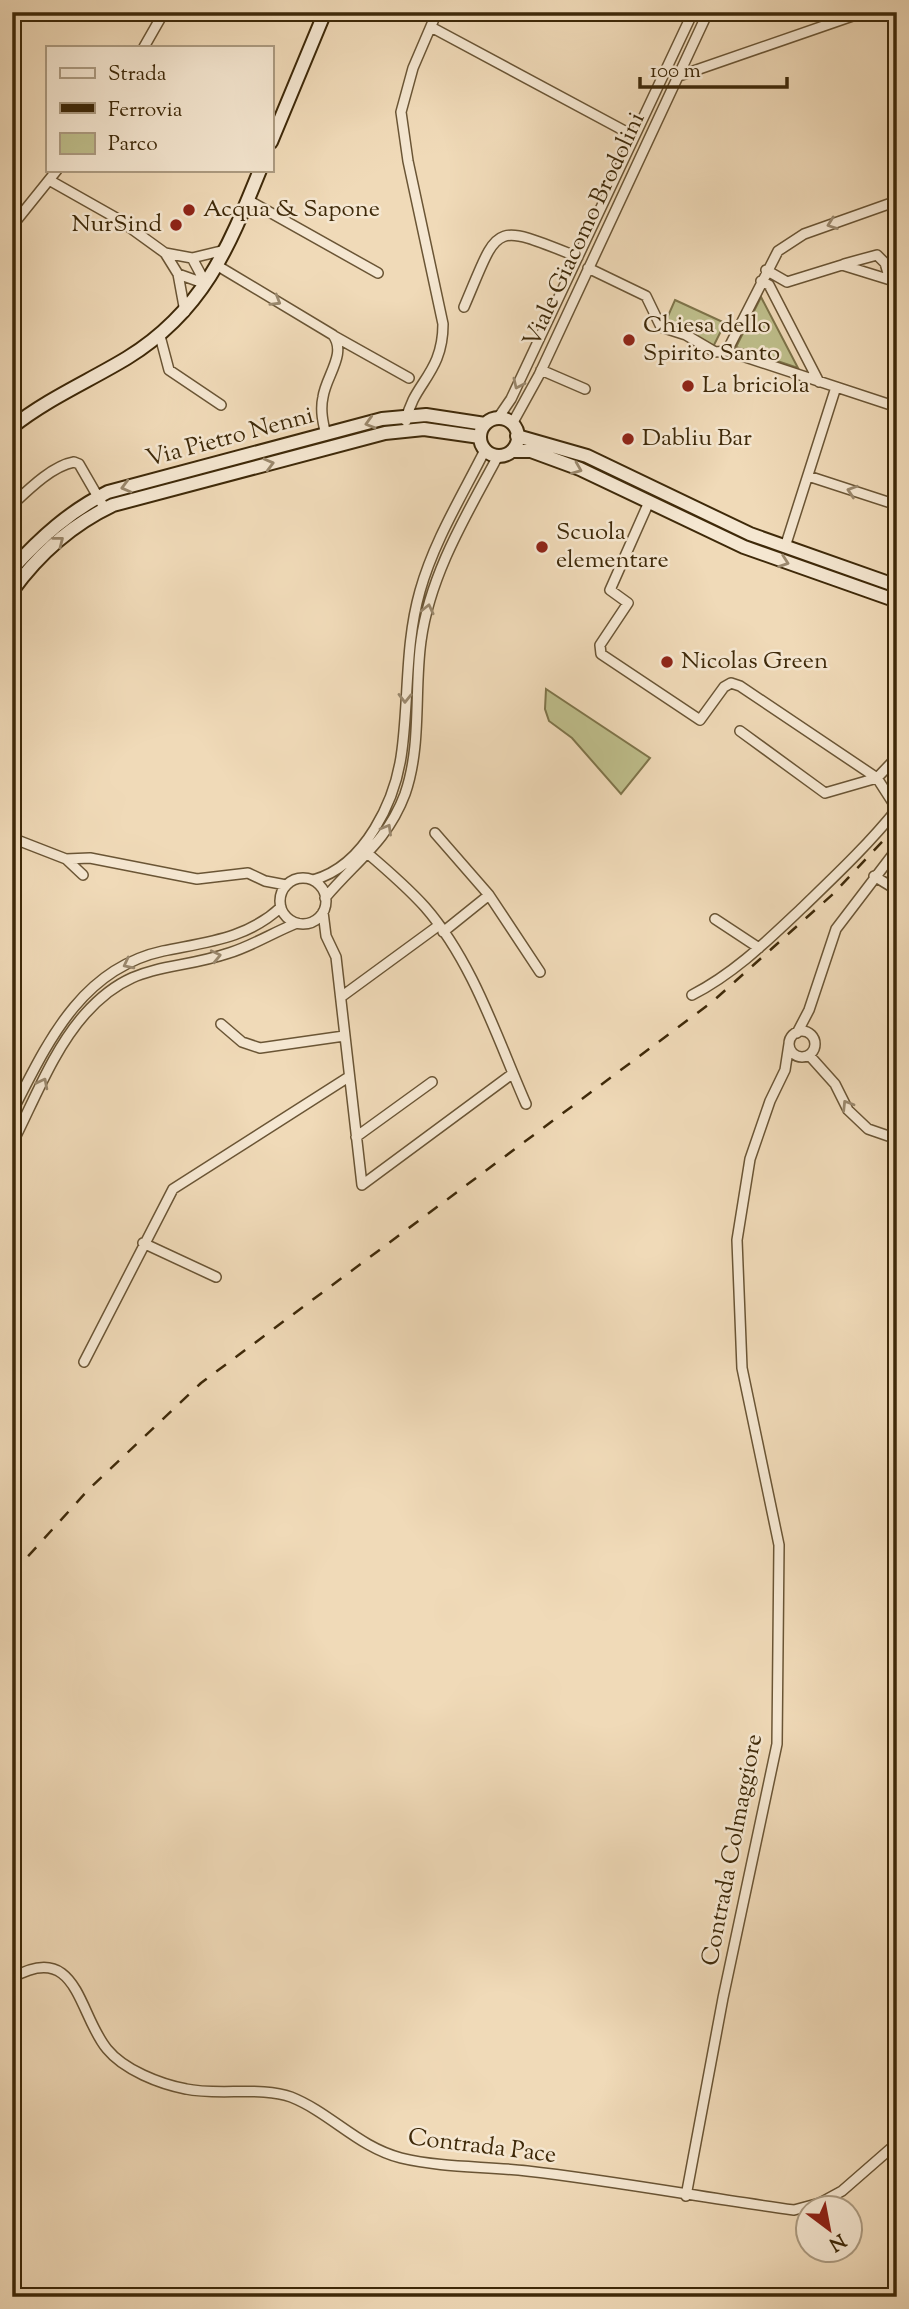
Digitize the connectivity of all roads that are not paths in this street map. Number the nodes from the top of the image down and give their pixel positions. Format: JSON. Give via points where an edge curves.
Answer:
{"nodes":[{"id":1,"x":164,"y":12,"type":"edge"},
{"id":2,"x":325,"y":12,"type":"edge"},
{"id":3,"x":437,"y":12,"type":"edge"},
{"id":4,"x":693,"y":12,"type":"edge"},
{"id":5,"x":708,"y":12,"type":"edge"},
{"id":6,"x":863,"y":12,"type":"edge"},
{"id":7,"x":431,"y":27,"type":"junction"},
{"id":8,"x":145,"y":46,"type":"edge"},
{"id":9,"x":679,"y":76,"type":"junction"},
{"id":10,"x":634,"y":136,"type":"junction"},
{"id":11,"x":273,"y":137,"type":"edge"},
{"id":12,"x":55,"y":172,"type":"edge"},
{"id":13,"x":259,"y":172,"type":"edge"},
{"id":14,"x":49,"y":180,"type":"junction"},
{"id":15,"x":248,"y":200,"type":"junction"},
{"id":16,"x":897,"y":201,"type":"edge"},
{"id":17,"x":12,"y":226,"type":"edge"},
{"id":18,"x":227,"y":249,"type":"junction"},
{"id":19,"x":165,"y":253,"type":"junction"},
{"id":20,"x":578,"y":257,"type":"junction"},
{"id":21,"x":192,"y":258,"type":"junction"},
{"id":22,"x":842,"y":265,"type":"junction"},
{"id":23,"x":218,"y":266,"type":"junction"},
{"id":24,"x":588,"y":268,"type":"junction"},
{"id":25,"x":766,"y":270,"type":"junction"},
{"id":26,"x":378,"y":273,"type":"dead end"},
{"id":27,"x":178,"y":274,"type":"junction"},
{"id":28,"x":761,"y":281,"type":"junction"},
{"id":29,"x":893,"y":281,"type":"edge"},
{"id":30,"x":206,"y":284,"type":"junction"},
{"id":31,"x":464,"y":307,"type":"dead end"},
{"id":32,"x":185,"y":312,"type":"junction"},
{"id":33,"x":332,"y":335,"type":"junction"},
{"id":34,"x":160,"y":336,"type":"junction"},
{"id":35,"x":726,"y":351,"type":"junction"},
{"id":36,"x":541,"y":370,"type":"junction"},
{"id":37,"x":409,"y":378,"type":"dead end"},
{"id":38,"x":819,"y":382,"type":"junction"},
{"id":39,"x":836,"y":387,"type":"junction"},
{"id":40,"x":585,"y":389,"type":"dead end"},
{"id":41,"x":221,"y":405,"type":"dead end"},
{"id":42,"x":897,"y":407,"type":"edge"},
{"id":43,"x":407,"y":416,"type":"junction"},
{"id":44,"x":498,"y":418,"type":"junction"},
{"id":45,"x":485,"y":424,"type":"junction"},
{"id":46,"x":12,"y":427,"type":"edge"},
{"id":47,"x":407,"y":430,"type":"junction"},
{"id":48,"x":515,"y":430,"type":"junction"},
{"id":49,"x":326,"y":435,"type":"junction"},
{"id":50,"x":480,"y":437,"type":"junction"},
{"id":51,"x":485,"y":450,"type":"junction"},
{"id":52,"x":512,"y":451,"type":"junction"},
{"id":53,"x":498,"y":456,"type":"junction"},
{"id":54,"x":808,"y":476,"type":"junction"},
{"id":55,"x":99,"y":496,"type":"junction"},
{"id":56,"x":649,"y":502,"type":"junction"},
{"id":57,"x":12,"y":505,"type":"edge"},
{"id":58,"x":897,"y":505,"type":"edge"},
{"id":59,"x":691,"y":506,"type":"junction"},
{"id":60,"x":105,"y":509,"type":"junction"},
{"id":61,"x":684,"y":519,"type":"junction"},
{"id":62,"x":447,"y":523,"type":"junction"},
{"id":63,"x":459,"y":528,"type":"junction"},
{"id":64,"x":785,"y":547,"type":"junction"},
{"id":65,"x":12,"y":569,"type":"edge"},
{"id":66,"x":897,"y":586,"type":"edge"},
{"id":67,"x":12,"y":591,"type":"edge"},
{"id":68,"x":897,"y":601,"type":"edge"},
{"id":69,"x":740,"y":731,"type":"dead end"},
{"id":70,"x":897,"y":757,"type":"edge"},
{"id":71,"x":877,"y":778,"type":"junction"},
{"id":72,"x":435,"y":833,"type":"dead end"},
{"id":73,"x":12,"y":838,"type":"edge"},
{"id":74,"x":361,"y":848,"type":"junction"},
{"id":75,"x":897,"y":849,"type":"edge"},
{"id":76,"x":369,"y":855,"type":"junction"},
{"id":77,"x":66,"y":859,"type":"junction"},
{"id":78,"x":83,"y":875,"type":"dead end"},
{"id":79,"x":874,"y":876,"type":"junction"},
{"id":80,"x":313,"y":880,"type":"junction"},
{"id":81,"x":265,"y":881,"type":"junction"},
{"id":82,"x":286,"y":885,"type":"junction"},
{"id":83,"x":897,"y":890,"type":"edge"},
{"id":84,"x":489,"y":895,"type":"junction"},
{"id":85,"x":326,"y":898,"type":"junction"},
{"id":86,"x":280,"y":904,"type":"junction"},
{"id":87,"x":323,"y":912,"type":"junction"},
{"id":88,"x":715,"y":919,"type":"dead end"},
{"id":89,"x":301,"y":923,"type":"junction"},
{"id":90,"x":441,"y":929,"type":"junction"},
{"id":91,"x":326,"y":936,"type":"junction"},
{"id":92,"x":759,"y":948,"type":"junction"},
{"id":93,"x":540,"y":972,"type":"dead end"},
{"id":94,"x":692,"y":995,"type":"dead end"},
{"id":95,"x":341,"y":997,"type":"junction"},
{"id":96,"x":809,"y":1010,"type":"junction"},
{"id":97,"x":221,"y":1024,"type":"dead end"},
{"id":98,"x":797,"y":1032,"type":"junction"},
{"id":99,"x":810,"y":1034,"type":"junction"},
{"id":100,"x":344,"y":1036,"type":"junction"},
{"id":101,"x":789,"y":1044,"type":"junction"},
{"id":102,"x":806,"y":1056,"type":"junction"},
{"id":103,"x":785,"y":1070,"type":"junction"},
{"id":104,"x":512,"y":1073,"type":"junction"},
{"id":105,"x":347,"y":1079,"type":"junction"},
{"id":106,"x":432,"y":1082,"type":"dead end"},
{"id":107,"x":526,"y":1104,"type":"dead end"},
{"id":108,"x":12,"y":1112,"type":"edge"},
{"id":109,"x":356,"y":1136,"type":"junction"},
{"id":110,"x":897,"y":1139,"type":"edge"},
{"id":111,"x":12,"y":1144,"type":"edge"},
{"id":112,"x":143,"y":1243,"type":"junction"},
{"id":113,"x":216,"y":1278,"type":"dead end"},
{"id":114,"x":84,"y":1362,"type":"dead end"},
{"id":115,"x":12,"y":1978,"type":"edge"},
{"id":116,"x":897,"y":2143,"type":"edge"},
{"id":117,"x":686,"y":2196,"type":"junction"}],
"edges":[{"from":1,"to":8,"type":"street"},
{"from":2,"to":11,"type":"street"},
{"from":3,"to":7,"type":"street"},
{"from":4,"to":10,"type":"street","name":"Viale Giacomo Brodolini"},
{"from":5,"to":9,"type":"street","name":"Viale Giacomo Brodolini"},
{"from":6,"to":9,"type":"street"},
{"from":7,"to":10,"type":"street"},
{"from":7,"to":43,"type":"street","via":[[401,112],[443,343]]},
{"from":9,"to":24,"type":"street","name":"Viale Giacomo Brodolini"},
{"from":10,"to":20,"type":"street","name":"Viale Giacomo Brodolini"},
{"from":12,"to":14,"type":"street"},
{"from":13,"to":15,"type":"street"},
{"from":14,"to":17,"type":"street"},
{"from":14,"to":19,"type":"street","via":[[118,219]]},
{"from":15,"to":18,"type":"street"},
{"from":15,"to":26,"type":"street"},
{"from":16,"to":25,"type":"street","one_way":true,"via":[[792,240]]},
{"from":18,"to":21,"type":"street"},
{"from":18,"to":23,"type":"street"},
{"from":19,"to":21,"type":"street"},
{"from":19,"to":27,"type":"street"},
{"from":20,"to":31,"type":"street","via":[[520,234],[502,234],[491,243]]},
{"from":20,"to":44,"type":"street","name":"Viale Giacomo Brodolini","one_way":true},
{"from":21,"to":30,"type":"street"},
{"from":22,"to":25,"type":"street","via":[[788,282]]},
{"from":22,"to":29,"type":"street"},
{"from":22,"to":29,"type":"street","via":[[877,255]]},
{"from":23,"to":30,"type":"street"},
{"from":23,"to":33,"type":"street","one_way":true},
{"from":24,"to":35,"type":"street","via":[[646,296],[661,327],[715,352]]},
{"from":24,"to":36,"type":"street","name":"Viale Giacomo Brodolini"},
{"from":25,"to":28,"type":"street"},
{"from":27,"to":30,"type":"street"},
{"from":27,"to":32,"type":"street"},
{"from":28,"to":35,"type":"street"},
{"from":28,"to":38,"type":"street","via":[[769,285]]},
{"from":30,"to":32,"type":"street"},
{"from":32,"to":34,"type":"street"},
{"from":33,"to":37,"type":"street"},
{"from":33,"to":49,"type":"street","via":[[339,351],[322,399]]},
{"from":34,"to":41,"type":"street","via":[[169,370]]},
{"from":34,"to":46,"type":"street"},
{"from":35,"to":38,"type":"street"},
{"from":36,"to":40,"type":"street"},
{"from":36,"to":48,"type":"street","name":"Viale Giacomo Brodolini"},
{"from":38,"to":39,"type":"street"},
{"from":39,"to":42,"type":"street"},
{"from":39,"to":54,"type":"street"},
{"from":43,"to":45,"type":"street","name":"Via Pietro Nenni"},
{"from":43,"to":47,"type":"street"},
{"from":43,"to":49,"type":"street","name":"Via Pietro Nenni","one_way":true},
{"from":44,"to":45,"type":"street"},
{"from":44,"to":48,"type":"street"},
{"from":45,"to":50,"type":"street"},
{"from":47,"to":50,"type":"street","name":"Via Pietro Nenni"},
{"from":60,"to":47,"type":"street","name":"Via Pietro Nenni","one_way":true},
{"from":48,"to":52,"type":"street"},
{"from":48,"to":59,"type":"street","via":[[587,456]]},
{"from":49,"to":55,"type":"street","name":"Via Pietro Nenni","one_way":true},
{"from":50,"to":51,"type":"street"},
{"from":51,"to":53,"type":"street"},
{"from":51,"to":62,"type":"street"},
{"from":52,"to":53,"type":"street"},
{"from":52,"to":56,"type":"street","one_way":true,"via":[[531,451],[580,469]]},
{"from":53,"to":63,"type":"street"},
{"from":58,"to":54,"type":"street","one_way":true},
{"from":54,"to":64,"type":"street"},
{"from":55,"to":57,"type":"street","via":[[75,462],[43,478]]},
{"from":55,"to":60,"type":"street"},
{"from":55,"to":65,"type":"street","name":"Via Pietro Nenni","via":[[42,536]]},
{"from":56,"to":61,"type":"street"},
{"from":56,"to":71,"type":"street","via":[[610,590],[628,603],[599,650],[700,720],[731,683]]},
{"from":59,"to":61,"type":"street"},
{"from":59,"to":64,"type":"street"},
{"from":67,"to":60,"type":"street","name":"Via Pietro Nenni","one_way":true,"via":[[51,547]]},
{"from":61,"to":68,"type":"street","one_way":true,"via":[[744,547]]},
{"from":62,"to":63,"type":"street"},
{"from":62,"to":74,"type":"street","one_way":true,"via":[[420,590],[410,634],[402,752],[393,789]]},
{"from":76,"to":63,"type":"street","one_way":true,"via":[[405,793],[414,756],[421,638],[439,573]]},
{"from":64,"to":66,"type":"street"},
{"from":69,"to":71,"type":"street","via":[[825,793]]},
{"from":70,"to":71,"type":"street"},
{"from":71,"to":92,"type":"street","via":[[897,808],[874,838]]},
{"from":72,"to":84,"type":"street"},
{"from":73,"to":77,"type":"street"},
{"from":74,"to":76,"type":"street"},
{"from":74,"to":80,"type":"street","via":[[338,869]]},
{"from":75,"to":79,"type":"street"},
{"from":76,"to":85,"type":"street"},
{"from":76,"to":90,"type":"street","via":[[411,892]]},
{"from":77,"to":78,"type":"street"},
{"from":77,"to":81,"type":"street","via":[[90,858],[197,879],[248,873]]},
{"from":79,"to":83,"type":"street"},
{"from":79,"to":96,"type":"street","via":[[836,929]]},
{"from":80,"to":82,"type":"street","via":[[299,878]]},
{"from":80,"to":85,"type":"street"},
{"from":81,"to":82,"type":"street"},
{"from":81,"to":86,"type":"street"},
{"from":82,"to":86,"type":"street"},
{"from":84,"to":90,"type":"street"},
{"from":84,"to":93,"type":"street"},
{"from":85,"to":87,"type":"street"},
{"from":86,"to":89,"type":"street","via":[[285,915]]},
{"from":86,"to":108,"type":"street","one_way":true,"via":[[262,922],[233,937],[149,955],[93,986],[55,1030]]},
{"from":87,"to":89,"type":"street","via":[[313,921]]},
{"from":87,"to":91,"type":"street"},
{"from":88,"to":92,"type":"street"},
{"from":89,"to":91,"type":"street"},
{"from":111,"to":89,"type":"street","one_way":true,"via":[[68,1037],[107,993],[153,969],[231,953]]},
{"from":90,"to":95,"type":"street"},
{"from":90,"to":104,"type":"street","via":[[470,978]]},
{"from":91,"to":95,"type":"street","via":[[336,957]]},
{"from":92,"to":94,"type":"street","via":[[718,982]]},
{"from":95,"to":100,"type":"street"},
{"from":96,"to":98,"type":"street"},
{"from":96,"to":99,"type":"street"},
{"from":97,"to":100,"type":"street","via":[[242,1042],[260,1048]]},
{"from":98,"to":99,"type":"street"},
{"from":98,"to":101,"type":"street"},
{"from":99,"to":102,"type":"street","via":[[815,1045]]},
{"from":100,"to":105,"type":"street"},
{"from":101,"to":102,"type":"street","via":[[795,1055]]},
{"from":101,"to":103,"type":"street"},
{"from":102,"to":103,"type":"street"},
{"from":110,"to":102,"type":"street","one_way":true,"via":[[868,1129],[848,1110],[835,1084]]},
{"from":103,"to":117,"type":"street","name":"Contrada Colmaggiore","via":[[750,1159],[737,1236],[742,1368],[779,1545],[776,1744]]},
{"from":104,"to":107,"type":"street"},
{"from":104,"to":109,"type":"street","via":[[362,1185]]},
{"from":105,"to":109,"type":"street"},
{"from":105,"to":112,"type":"street","via":[[173,1189]]},
{"from":106,"to":109,"type":"street"},
{"from":112,"to":113,"type":"street"},
{"from":112,"to":114,"type":"street"},
{"from":115,"to":117,"type":"street","name":"Contrada Pace","via":[[25,1970],[48,1968],[62,1973],[76,1987],[106,2048],[122,2064],[184,2089],[287,2096],[312,2106],[373,2148],[400,2157]]},
{"from":116,"to":117,"type":"street","via":[[842,2191],[794,2210]]}]}
